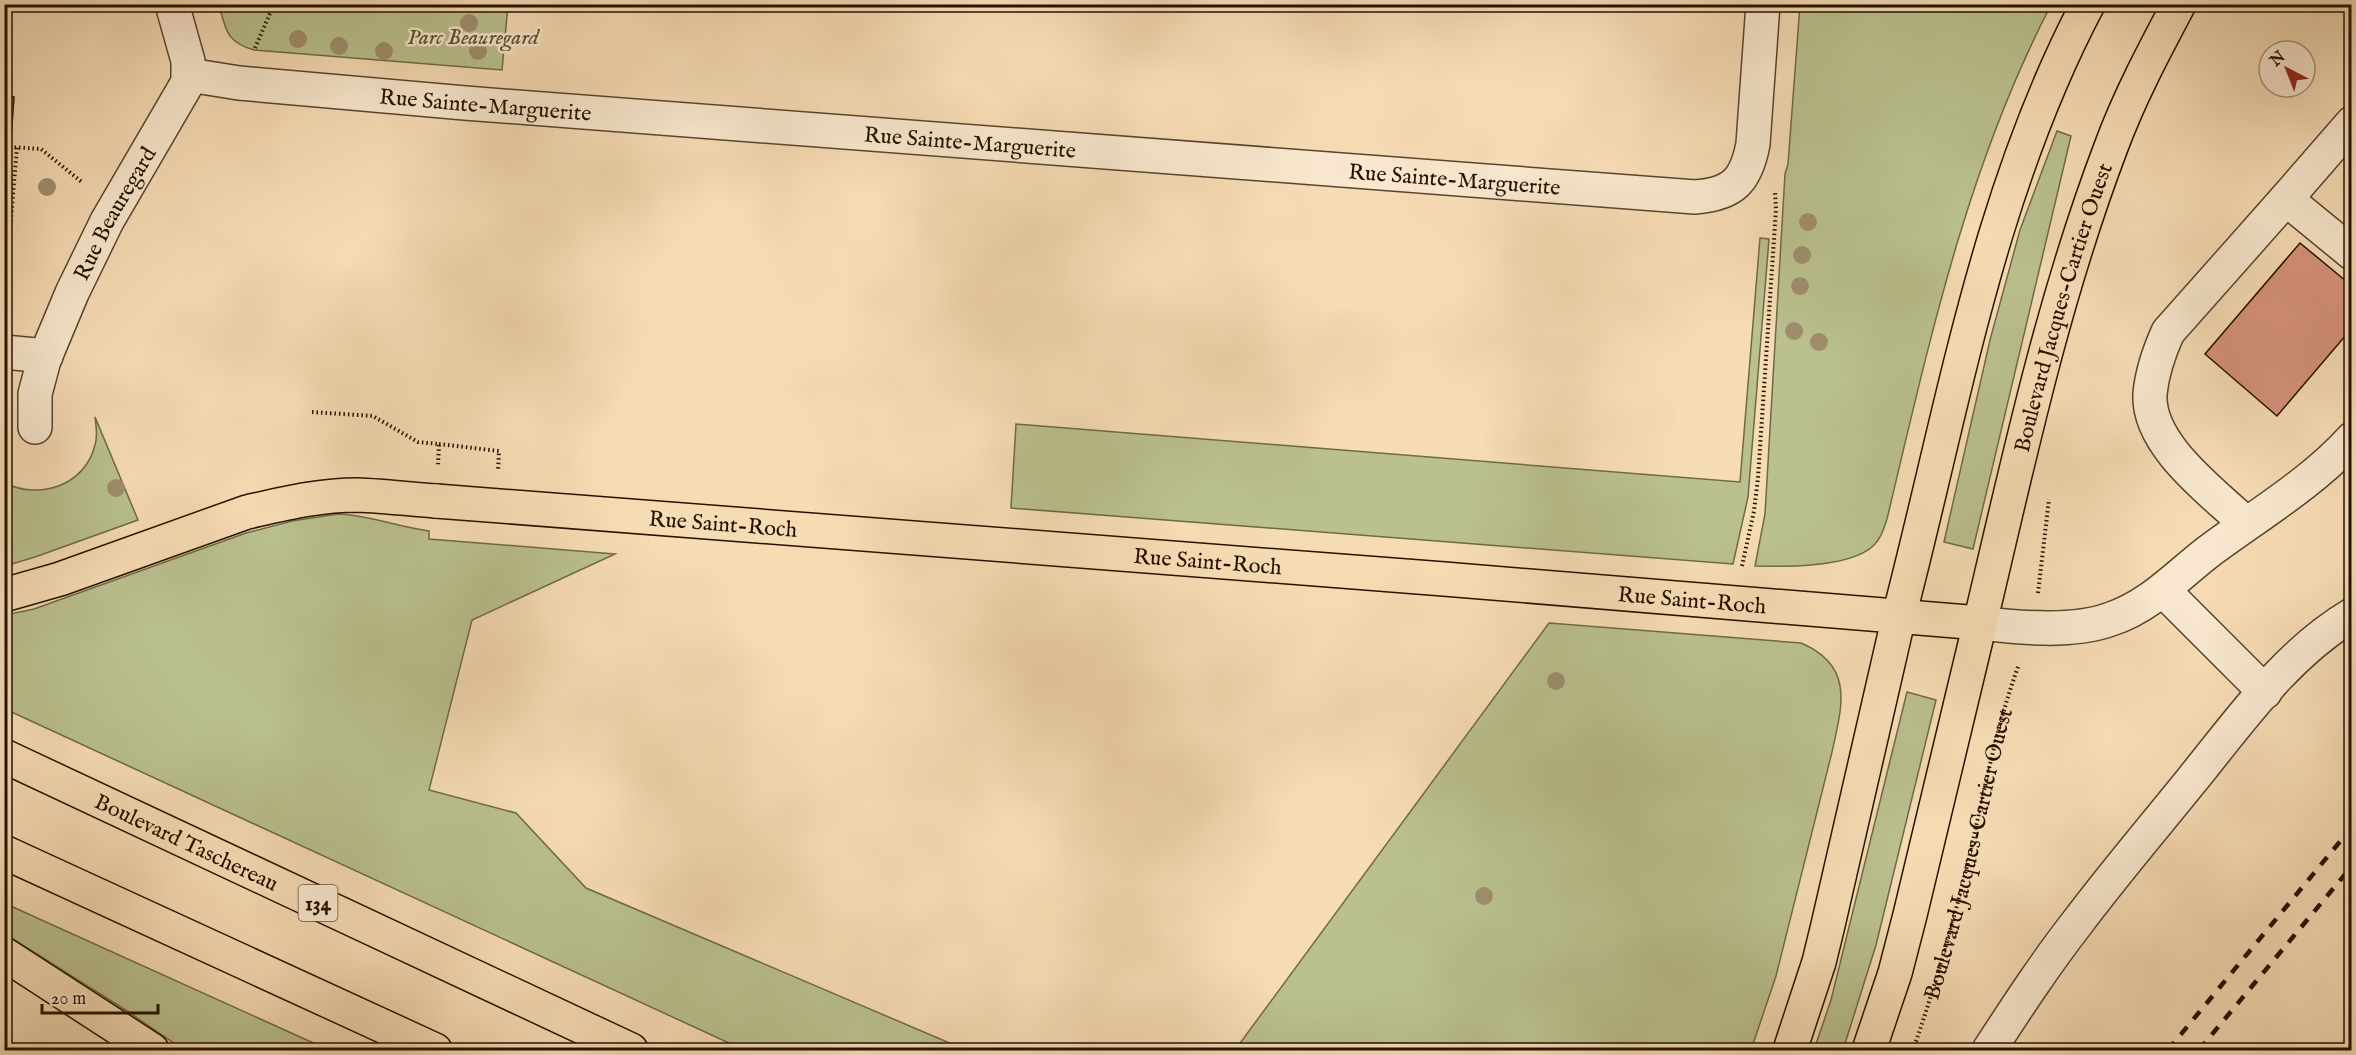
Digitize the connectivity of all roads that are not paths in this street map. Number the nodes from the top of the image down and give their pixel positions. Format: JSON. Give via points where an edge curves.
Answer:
{"nodes":[{"id":1,"x":172,"y":4,"type":"edge"},
{"id":2,"x":1763,"y":4,"type":"edge"},
{"id":3,"x":2088,"y":4,"type":"edge"},
{"id":4,"x":2179,"y":4,"type":"edge"},
{"id":5,"x":189,"y":75,"type":"junction"},
{"id":6,"x":2352,"y":123,"type":"edge"},
{"id":7,"x":2286,"y":199,"type":"junction"},
{"id":8,"x":2352,"y":254,"type":"edge"},
{"id":9,"x":4,"y":352,"type":"edge"},
{"id":10,"x":46,"y":356,"type":"junction"},
{"id":11,"x":35,"y":427,"type":"dead end"},
{"id":12,"x":2352,"y":439,"type":"edge"},
{"id":13,"x":2246,"y":524,"type":"junction"},
{"id":14,"x":2163,"y":590,"type":"junction"},
{"id":15,"x":4,"y":595,"type":"edge"},
{"id":16,"x":2352,"y":615,"type":"edge"},
{"id":17,"x":1899,"y":616,"type":"junction"},
{"id":18,"x":1980,"y":623,"type":"junction"},
{"id":19,"x":2265,"y":692,"type":"junction"},
{"id":20,"x":4,"y":756,"type":"edge"},
{"id":21,"x":4,"y":852,"type":"edge"},
{"id":22,"x":4,"y":954,"type":"edge"},
{"id":23,"x":152,"y":1050,"type":"edge"},
{"id":24,"x":435,"y":1050,"type":"edge"},
{"id":25,"x":632,"y":1050,"type":"edge"},
{"id":26,"x":1790,"y":1050,"type":"edge"},
{"id":27,"x":1869,"y":1050,"type":"edge"},
{"id":28,"x":1989,"y":1050,"type":"edge"}],
"edges":[{"from":1,"to":5,"type":"street"},
{"from":2,"to":5,"type":"street","name":"Rue Sainte-Marguerite","via":[[1749,166],[1740,180],[1726,190],[1695,197],[465,103]]},
{"from":3,"to":17,"type":"main road","via":[[2037,115],[1999,219]]},
{"from":4,"to":18,"type":"main road","name":"Boulevard Jacques-Cartier Ouest","via":[[2124,116],[2082,226],[2041,367]]},
{"from":5,"to":10,"type":"street","name":"Rue Beauregard","via":[[178,101],[94,245]]},
{"from":6,"to":7,"type":"street"},
{"from":7,"to":8,"type":"street"},
{"from":7,"to":13,"type":"street","via":[[2168,332],[2154,369],[2150,396],[2153,419],[2162,438]]},
{"from":9,"to":10,"type":"street"},
{"from":10,"to":11,"type":"street","name":"Rue Beauregard","via":[[35,394]]},
{"from":12,"to":13,"type":"street","via":[[2333,459]]},
{"from":13,"to":14,"type":"street"},
{"from":14,"to":18,"type":"street","via":[[2136,609],[2086,625],[2029,627]]},
{"from":14,"to":19,"type":"street"},
{"from":15,"to":17,"type":"main road","name":"Rue Saint-Roch","via":[[274,506],[437,485]]},
{"from":16,"to":19,"type":"street","via":[[2326,632]]},
{"from":17,"to":18,"type":"main road","name":"Rue Saint-Roch"},
{"from":17,"to":26,"type":"main road","via":[[1826,934]]},
{"from":18,"to":27,"type":"main road","name":"Boulevard Jacques-Cartier Ouest","via":[[1895,973]]},
{"from":19,"to":28,"type":"street","via":[[2076,923]]},
{"from":20,"to":25,"type":"main road","name":"Boulevard Taschereau","number":"134"},
{"from":21,"to":24,"type":"main road"},
{"from":22,"to":23,"type":"main road"}]}
